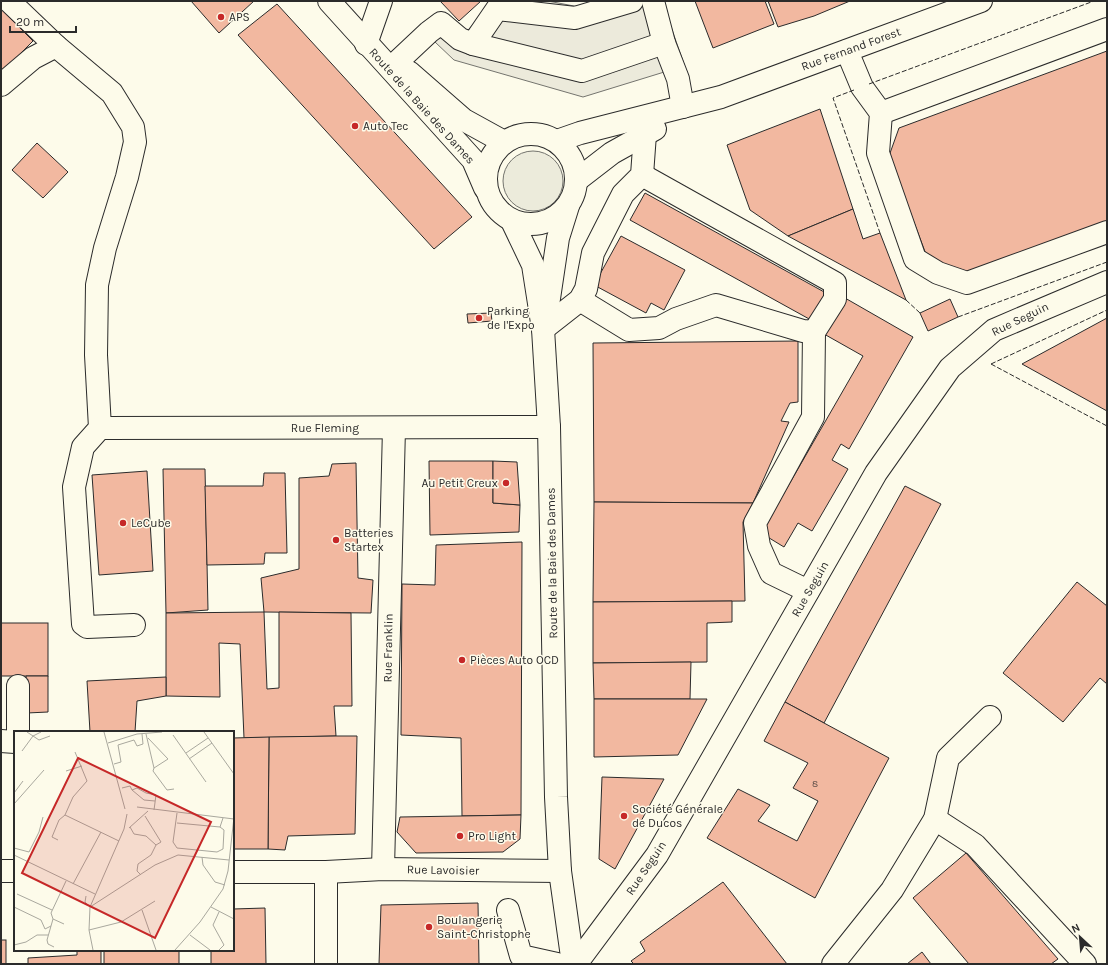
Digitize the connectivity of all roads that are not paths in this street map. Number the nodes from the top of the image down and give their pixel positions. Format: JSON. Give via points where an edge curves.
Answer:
{"nodes":[{"id":1,"x":9,"y":1,"type":"edge"},
{"id":2,"x":329,"y":1,"type":"edge"},
{"id":3,"x":381,"y":1,"type":"edge"},
{"id":4,"x":632,"y":1,"type":"edge"},
{"id":5,"x":653,"y":1,"type":"edge"},
{"id":6,"x":981,"y":1,"type":"edge"},
{"id":7,"x":1107,"y":29,"type":"edge"},
{"id":8,"x":664,"y":43,"type":"junction"},
{"id":9,"x":366,"y":44,"type":"junction"},
{"id":10,"x":473,"y":44,"type":"junction"},
{"id":11,"x":56,"y":46,"type":"junction"},
{"id":12,"x":847,"y":51,"type":"junction"},
{"id":13,"x":397,"y":62,"type":"junction"},
{"id":14,"x":1,"y":85,"type":"edge"},
{"id":15,"x":721,"y":97,"type":"junction"},
{"id":16,"x":683,"y":108,"type":"junction"},
{"id":17,"x":881,"y":113,"type":"junction"},
{"id":18,"x":645,"y":134,"type":"junction"},
{"id":19,"x":557,"y":141,"type":"junction"},
{"id":20,"x":504,"y":142,"type":"junction"},
{"id":21,"x":642,"y":175,"type":"junction"},
{"id":22,"x":577,"y":180,"type":"junction"},
{"id":23,"x":487,"y":191,"type":"junction"},
{"id":24,"x":568,"y":206,"type":"junction"},
{"id":25,"x":512,"y":221,"type":"junction"},
{"id":26,"x":1107,"y":232,"type":"edge"},
{"id":27,"x":1107,"y":282,"type":"edge"},
{"id":28,"x":580,"y":300,"type":"junction"},
{"id":29,"x":543,"y":329,"type":"junction"},
{"id":30,"x":814,"y":332,"type":"junction"},
{"id":31,"x":550,"y":426,"type":"junction"},
{"id":32,"x":100,"y":428,"type":"junction"},
{"id":33,"x":394,"y":428,"type":"junction"},
{"id":34,"x":808,"y":591,"type":"junction"},
{"id":35,"x":134,"y":625,"type":"dead end"},
{"id":36,"x":18,"y":686,"type":"dead end"},
{"id":37,"x":990,"y":717,"type":"dead end"},
{"id":38,"x":18,"y":731,"type":"edge"},
{"id":39,"x":1,"y":741,"type":"edge"},
{"id":40,"x":14,"y":742,"type":"edge"},
{"id":41,"x":935,"y":819,"type":"junction"},
{"id":42,"x":383,"y":869,"type":"junction"},
{"id":43,"x":1,"y":871,"type":"edge"},
{"id":44,"x":14,"y":871,"type":"edge"},
{"id":45,"x":560,"y":871,"type":"junction"},
{"id":46,"x":234,"y":872,"type":"edge"},
{"id":47,"x":326,"y":872,"type":"junction"},
{"id":48,"x":508,"y":910,"type":"dead end"},
{"id":49,"x":326,"y":964,"type":"edge"},
{"id":50,"x":557,"y":964,"type":"edge"},
{"id":51,"x":573,"y":964,"type":"edge"},
{"id":52,"x":576,"y":964,"type":"edge"},
{"id":53,"x":833,"y":964,"type":"edge"},
{"id":54,"x":1084,"y":964,"type":"edge"}],
"edges":[{"from":1,"to":11,"type":"street"},
{"from":2,"to":9,"type":"street","name":"Route de la Baie des Dames"},
{"from":3,"to":9,"type":"street"},
{"from":4,"to":10,"type":"street","via":[[575,18],[497,9]]},
{"from":5,"to":8,"type":"street"},
{"from":6,"to":12,"type":"street","name":"Rue Fernand Forest"},
{"from":7,"to":17,"type":"street"},
{"from":8,"to":10,"type":"street","via":[[582,71]]},
{"from":8,"to":16,"type":"street","via":[[678,79]]},
{"from":9,"to":13,"type":"street","name":"Route de la Baie des Dames"},
{"from":9,"to":23,"type":"street","name":"Route de la Baie des Dames","via":[[473,160]]},
{"from":10,"to":13,"type":"street","via":[[460,39],[441,23]]},
{"from":11,"to":14,"type":"street","via":[[33,58]]},
{"from":11,"to":32,"type":"street","via":[[112,93],[133,127],[135,142],[128,177],[105,248],[97,285],[96,355]]},
{"from":12,"to":15,"type":"street","name":"Rue Fernand Forest"},
{"from":12,"to":17,"type":"street","via":[[862,87]]},
{"from":13,"to":20,"type":"street","name":"Route de la Baie des Dames","via":[[464,120]]},
{"from":15,"to":16,"type":"street","name":"Rue Fernand Forest"},
{"from":15,"to":18,"type":"street","name":"Rue Fernand Forest"},
{"from":16,"to":19,"type":"street","name":"Rue Fernand Forest"},
{"from":17,"to":26,"type":"street","via":[[878,153],[914,259],[938,273],[967,283]]},
{"from":18,"to":21,"type":"street"},
{"from":18,"to":22,"type":"street","name":"Rue Fernand Forest","via":[[612,153]]},
{"from":19,"to":20,"type":"street","via":[[544,135],[527,134],[518,135]]},
{"from":19,"to":22,"type":"street","via":[[573,160]]},
{"from":20,"to":23,"type":"street","via":[[492,156],[486,170]]},
{"from":21,"to":28,"type":"street","via":[[623,194],[593,253],[586,289]]},
{"from":21,"to":30,"type":"street","via":[[835,283],[835,298]]},
{"from":22,"to":24,"type":"street","via":[[574,196]]},
{"from":23,"to":25,"type":"street","via":[[497,210]]},
{"from":24,"to":25,"type":"street","via":[[553,220],[526,225]]},
{"from":24,"to":29,"type":"street","name":"Route de la Baie des Dames","via":[[558,238]]},
{"from":25,"to":29,"type":"street","name":"Route de la Baie des Dames","via":[[533,265]]},
{"from":27,"to":34,"type":"street","name":"Rue Seguin","via":[[994,330],[950,368],[876,473]]},
{"from":28,"to":29,"type":"street"},
{"from":28,"to":30,"type":"street","via":[[629,330],[658,328],[716,305]]},
{"from":29,"to":31,"type":"street","name":"Route de la Baie des Dames"},
{"from":30,"to":34,"type":"street","via":[[813,417],[755,523],[759,546],[771,573]]},
{"from":31,"to":33,"type":"street","name":"Rue Fleming"},
{"from":31,"to":45,"type":"street","name":"Route de la Baie des Dames","via":[[556,790]]},
{"from":32,"to":33,"type":"street","name":"Rue Fleming"},
{"from":32,"to":35,"type":"street","via":[[83,447],[74,487],[82,618],[87,627]]},
{"from":33,"to":42,"type":"street","name":"Rue Franklin"},
{"from":34,"to":52,"type":"street","name":"Rue Seguin","via":[[657,855]]},
{"from":36,"to":38,"type":"street"},
{"from":37,"to":41,"type":"street","via":[[948,758]]},
{"from":39,"to":40,"type":"street"},
{"from":41,"to":53,"type":"street","via":[[892,890]]},
{"from":41,"to":54,"type":"street","via":[[975,845]]},
{"from":42,"to":45,"type":"street","name":"Rue Lavoisier"},
{"from":42,"to":47,"type":"street","name":"Rue Lavoisier"},
{"from":43,"to":44,"type":"street"},
{"from":45,"to":51,"type":"street","name":"Route de la Baie des Dames"},
{"from":46,"to":47,"type":"street","name":"Rue Lavoisier"},
{"from":47,"to":49,"type":"street"},
{"from":48,"to":50,"type":"street","via":[[521,956]]}]}
